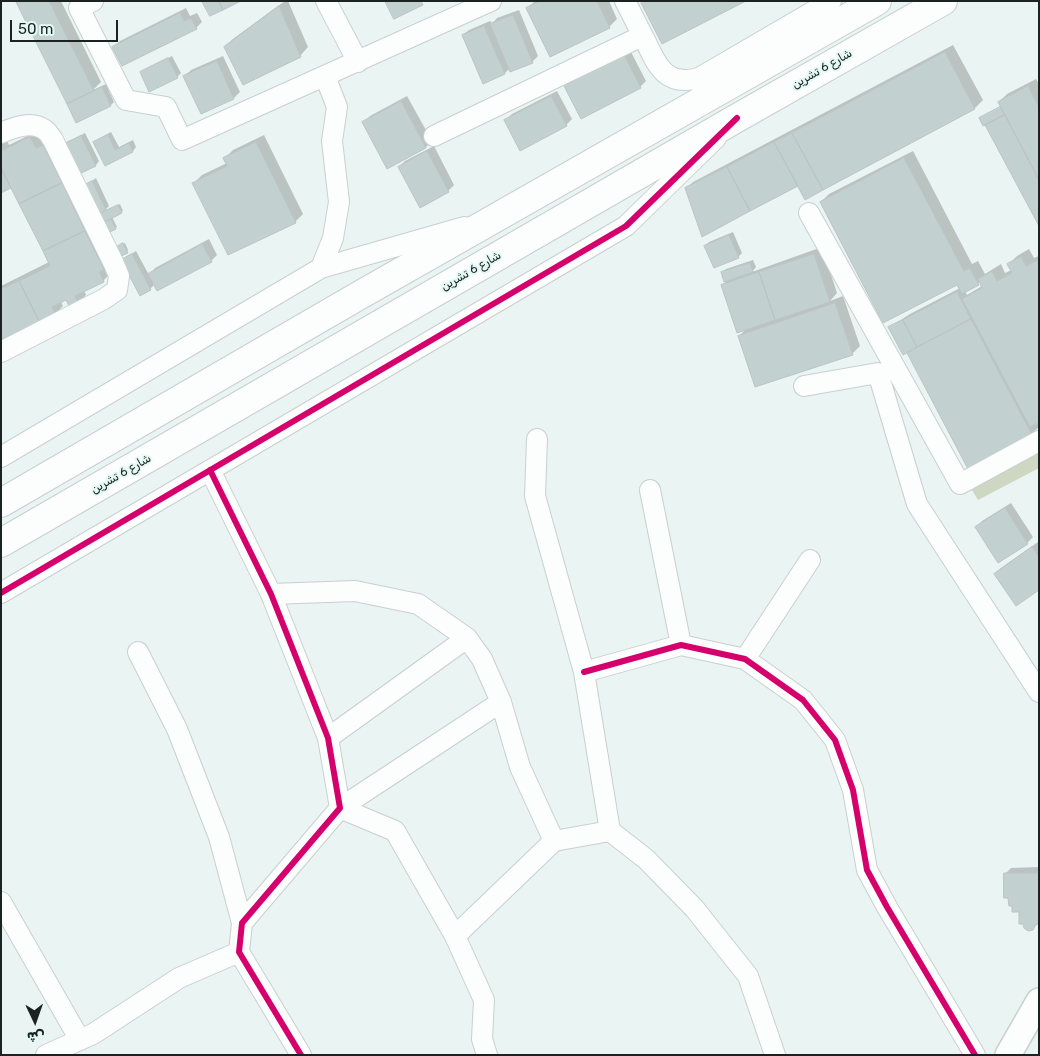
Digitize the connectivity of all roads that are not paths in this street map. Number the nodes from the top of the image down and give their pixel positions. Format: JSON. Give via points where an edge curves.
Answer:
{"nodes":[{"id":1,"x":93,"y":1,"type":"edge"},
{"id":2,"x":326,"y":1,"type":"edge"},
{"id":3,"x":491,"y":1,"type":"edge"},
{"id":4,"x":626,"y":1,"type":"edge"},
{"id":5,"x":831,"y":1,"type":"edge"},
{"id":6,"x":877,"y":1,"type":"edge"},
{"id":7,"x":943,"y":1,"type":"edge"},
{"id":8,"x":642,"y":36,"type":"junction"},
{"id":9,"x":358,"y":62,"type":"junction"},
{"id":10,"x":325,"y":76,"type":"junction"},
{"id":11,"x":737,"y":118,"type":"junction"},
{"id":12,"x":1,"y":133,"type":"edge"},
{"id":13,"x":434,"y":136,"type":"dead end"},
{"id":14,"x":809,"y":213,"type":"dead end"},
{"id":15,"x":497,"y":218,"type":"junction"},
{"id":16,"x":321,"y":268,"type":"junction"},
{"id":17,"x":1,"y":352,"type":"edge"},
{"id":18,"x":804,"y":386,"type":"dead end"},
{"id":19,"x":537,"y":439,"type":"dead end"},
{"id":20,"x":1039,"y":441,"type":"edge"},
{"id":21,"x":1,"y":457,"type":"edge"},
{"id":22,"x":210,"y":470,"type":"junction"},
{"id":23,"x":650,"y":490,"type":"dead end"},
{"id":24,"x":1,"y":503,"type":"edge"},
{"id":25,"x":1,"y":543,"type":"edge"},
{"id":26,"x":810,"y":560,"type":"dead end"},
{"id":27,"x":1,"y":592,"type":"edge"},
{"id":28,"x":271,"y":594,"type":"junction"},
{"id":29,"x":467,"y":638,"type":"junction"},
{"id":30,"x":681,"y":645,"type":"junction"},
{"id":31,"x":138,"y":652,"type":"dead end"},
{"id":32,"x":745,"y":660,"type":"junction"},
{"id":33,"x":584,"y":672,"type":"junction"},
{"id":34,"x":1039,"y":692,"type":"edge"},
{"id":35,"x":501,"y":702,"type":"junction"},
{"id":36,"x":328,"y":738,"type":"junction"},
{"id":37,"x":340,"y":808,"type":"junction"},
{"id":38,"x":610,"y":831,"type":"junction"},
{"id":39,"x":554,"y":840,"type":"junction"},
{"id":40,"x":1,"y":902,"type":"edge"},
{"id":41,"x":242,"y":923,"type":"junction"},
{"id":42,"x":454,"y":936,"type":"junction"},
{"id":43,"x":239,"y":952,"type":"junction"},
{"id":44,"x":1039,"y":1001,"type":"edge"},
{"id":45,"x":80,"y":1040,"type":"junction"},
{"id":46,"x":46,"y":1055,"type":"edge"},
{"id":47,"x":302,"y":1055,"type":"edge"},
{"id":48,"x":487,"y":1055,"type":"edge"},
{"id":49,"x":775,"y":1055,"type":"edge"},
{"id":50,"x":975,"y":1055,"type":"edge"},
{"id":51,"x":1008,"y":1055,"type":"edge"}],
"edges":[{"from":1,"to":10,"type":"street","via":[[79,8],[126,100],[166,107],[182,140]]},
{"from":2,"to":9,"type":"street"},
{"from":3,"to":9,"type":"street"},
{"from":4,"to":8,"type":"street"},
{"from":5,"to":8,"type":"street","via":[[692,80],[676,80],[664,73]]},
{"from":6,"to":15,"type":"highway"},
{"from":7,"to":11,"type":"highway","name":"شارع 6 تشرين"},
{"from":8,"to":13,"type":"street"},
{"from":9,"to":10,"type":"street"},
{"from":10,"to":16,"type":"street","via":[[337,107],[332,142],[339,202],[333,238]]},
{"from":11,"to":22,"type":"street","via":[[626,226]]},
{"from":11,"to":25,"type":"highway","name":"شارع 6 تشرين"},
{"from":12,"to":17,"type":"street","via":[[15,126],[30,125],[46,130],[119,276],[117,290],[104,299]]},
{"from":14,"to":20,"type":"street","via":[[960,484]]},
{"from":15,"to":16,"type":"street"},
{"from":15,"to":24,"type":"highway"},
{"from":16,"to":21,"type":"street"},
{"from":18,"to":34,"type":"street","via":[[878,373],[916,504]]},
{"from":19,"to":33,"type":"street","via":[[535,496]]},
{"from":22,"to":27,"type":"street"},
{"from":22,"to":28,"type":"street"},
{"from":23,"to":30,"type":"street"},
{"from":26,"to":32,"type":"street"},
{"from":28,"to":29,"type":"street","via":[[355,591],[418,604]]},
{"from":28,"to":36,"type":"street"},
{"from":29,"to":35,"type":"street","via":[[482,659]]},
{"from":29,"to":36,"type":"street"},
{"from":30,"to":32,"type":"street"},
{"from":30,"to":33,"type":"street"},
{"from":31,"to":41,"type":"street","via":[[177,728],[219,836]]},
{"from":32,"to":50,"type":"street","via":[[803,700],[835,740],[853,790],[867,870]]},
{"from":33,"to":38,"type":"street"},
{"from":35,"to":37,"type":"street"},
{"from":35,"to":39,"type":"street","via":[[520,767]]},
{"from":36,"to":37,"type":"street"},
{"from":37,"to":41,"type":"street"},
{"from":37,"to":42,"type":"street","via":[[395,831]]},
{"from":38,"to":39,"type":"street"},
{"from":38,"to":49,"type":"street","via":[[646,859],[694,908],[748,976]]},
{"from":39,"to":42,"type":"street"},
{"from":40,"to":45,"type":"street"},
{"from":41,"to":43,"type":"street"},
{"from":42,"to":48,"type":"street","via":[[484,1000],[482,1040]]},
{"from":43,"to":45,"type":"street","via":[[179,978]]},
{"from":43,"to":47,"type":"street"},
{"from":44,"to":51,"type":"main road"},
{"from":45,"to":46,"type":"street"}]}
